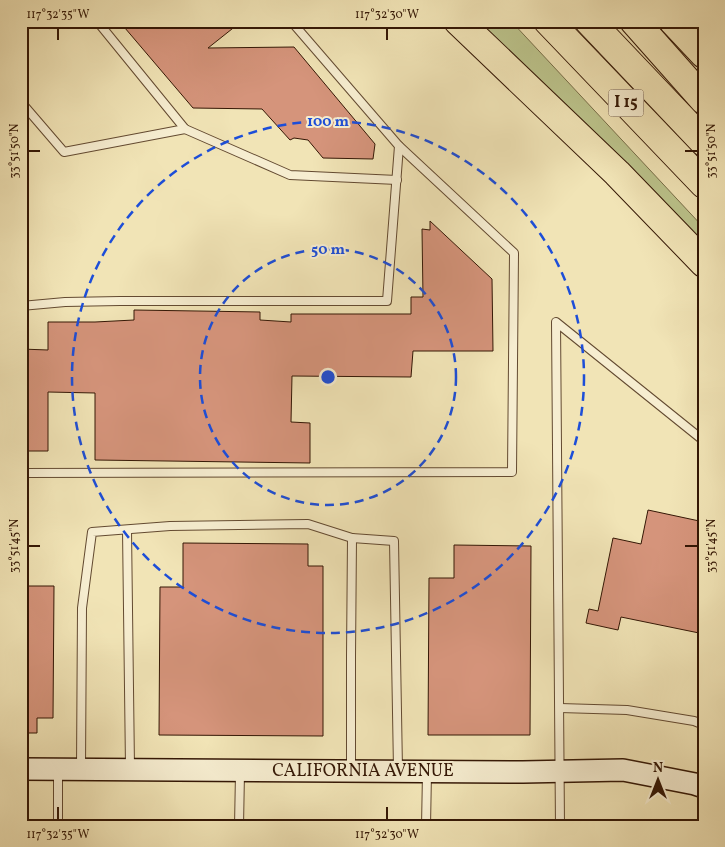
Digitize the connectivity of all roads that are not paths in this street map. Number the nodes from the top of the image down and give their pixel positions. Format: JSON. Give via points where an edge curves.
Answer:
{"nodes":[{"id":1,"x":97,"y":21,"type":"edge"},
{"id":2,"x":291,"y":21,"type":"edge"},
{"id":3,"x":458,"y":21,"type":"edge"},
{"id":4,"x":548,"y":21,"type":"edge"},
{"id":5,"x":589,"y":21,"type":"edge"},
{"id":6,"x":634,"y":21,"type":"edge"},
{"id":7,"x":673,"y":21,"type":"edge"},
{"id":8,"x":704,"y":54,"type":"edge"},
{"id":9,"x":704,"y":100,"type":"edge"},
{"id":10,"x":21,"y":102,"type":"edge"},
{"id":11,"x":185,"y":129,"type":"junction"},
{"id":12,"x":704,"y":142,"type":"edge"},
{"id":13,"x":399,"y":146,"type":"junction"},
{"id":14,"x":396,"y":180,"type":"junction"},
{"id":15,"x":704,"y":184,"type":"edge"},
{"id":16,"x":704,"y":262,"type":"edge"},
{"id":17,"x":21,"y":306,"type":"edge"},
{"id":18,"x":704,"y":441,"type":"edge"},
{"id":19,"x":21,"y":473,"type":"edge"},
{"id":20,"x":126,"y":530,"type":"junction"},
{"id":21,"x":352,"y":538,"type":"junction"},
{"id":22,"x":560,"y":708,"type":"junction"},
{"id":23,"x":704,"y":725,"type":"edge"},
{"id":24,"x":21,"y":768,"type":"edge"},
{"id":25,"x":58,"y":769,"type":"junction"},
{"id":26,"x":81,"y":769,"type":"junction"},
{"id":27,"x":130,"y":769,"type":"junction"},
{"id":28,"x":240,"y":770,"type":"junction"},
{"id":29,"x":351,"y":770,"type":"junction"},
{"id":30,"x":398,"y":771,"type":"junction"},
{"id":31,"x":427,"y":771,"type":"junction"},
{"id":32,"x":560,"y":771,"type":"junction"},
{"id":33,"x":704,"y":787,"type":"edge"},
{"id":34,"x":58,"y":826,"type":"edge"},
{"id":35,"x":239,"y":826,"type":"edge"},
{"id":36,"x":426,"y":826,"type":"edge"},
{"id":37,"x":560,"y":826,"type":"edge"}],
"edges":[{"from":1,"to":11,"type":"lane"},
{"from":2,"to":13,"type":"lane"},
{"from":3,"to":16,"type":"highway"},
{"from":4,"to":15,"type":"highway","number":"I 15"},
{"from":5,"to":12,"type":"highway"},
{"from":6,"to":9,"type":"highway"},
{"from":7,"to":8,"type":"highway"},
{"from":10,"to":11,"type":"lane","via":[[64,152]]},
{"from":11,"to":14,"type":"lane","via":[[290,175]]},
{"from":13,"to":14,"type":"lane"},
{"from":13,"to":19,"type":"lane","via":[[514,253],[512,472]]},
{"from":14,"to":17,"type":"lane","via":[[387,300],[120,300]]},
{"from":18,"to":22,"type":"lane","via":[[556,322]]},
{"from":20,"to":21,"type":"lane","via":[[170,526],[308,524]]},
{"from":20,"to":26,"type":"lane","via":[[92,532],[82,608]]},
{"from":20,"to":27,"type":"lane"},
{"from":21,"to":29,"type":"lane"},
{"from":21,"to":30,"type":"lane","via":[[394,541]]},
{"from":22,"to":23,"type":"lane","via":[[627,710]]},
{"from":22,"to":32,"type":"lane"},
{"from":24,"to":25,"type":"main road","name":"CALIFORNIA AVENUE"},
{"from":25,"to":26,"type":"main road","name":"CALIFORNIA AVENUE"},
{"from":25,"to":34,"type":"lane"},
{"from":26,"to":27,"type":"main road","name":"CALIFORNIA AVENUE"},
{"from":27,"to":28,"type":"main road","name":"CALIFORNIA AVENUE"},
{"from":28,"to":29,"type":"main road","name":"CALIFORNIA AVENUE"},
{"from":28,"to":35,"type":"lane"},
{"from":29,"to":30,"type":"main road","name":"CALIFORNIA AVENUE"},
{"from":30,"to":31,"type":"main road","name":"CALIFORNIA AVENUE"},
{"from":31,"to":32,"type":"main road","name":"CALIFORNIA AVENUE"},
{"from":31,"to":36,"type":"lane"},
{"from":32,"to":33,"type":"main road","name":"CALIFORNIA AVENUE","via":[[623,770]]},
{"from":32,"to":37,"type":"lane"}]}
